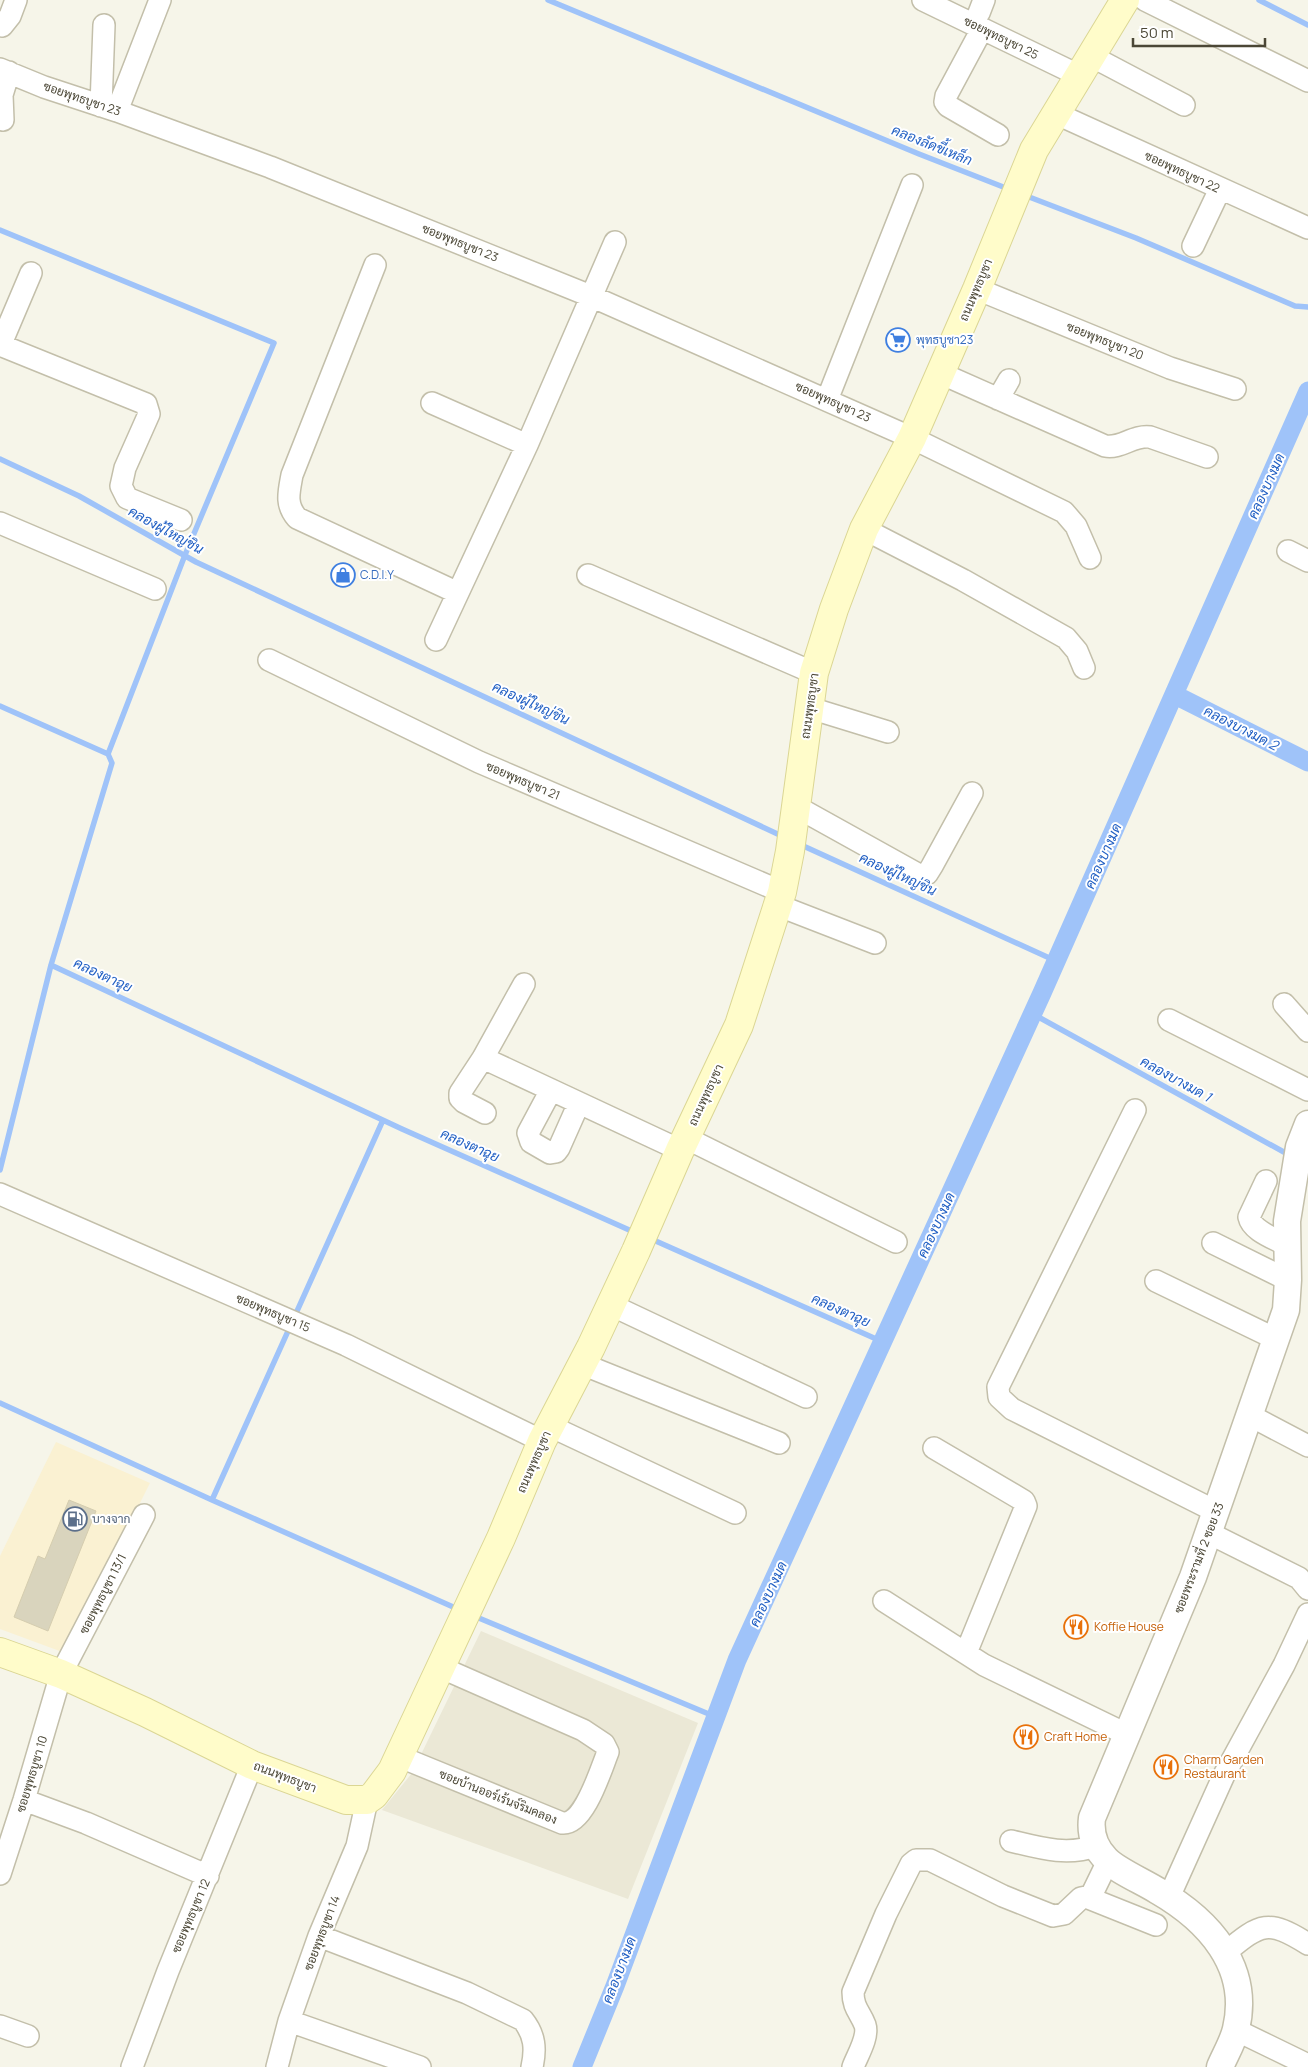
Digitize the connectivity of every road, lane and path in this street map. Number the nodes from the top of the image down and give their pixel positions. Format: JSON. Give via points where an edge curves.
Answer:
{"nodes":[{"id":1,"x":16,"y":0,"type":"edge"},
{"id":2,"x":160,"y":0,"type":"edge"},
{"id":3,"x":924,"y":0,"type":"edge"},
{"id":4,"x":1125,"y":0,"type":"edge"},
{"id":5,"x":1145,"y":0,"type":"edge"},
{"id":6,"x":981,"y":14,"type":"edge"},
{"id":7,"x":104,"y":25,"type":"dead end"},
{"id":8,"x":2,"y":26,"type":"dead end"},
{"id":9,"x":1086,"y":66,"type":"junction"},
{"id":10,"x":4,"y":70,"type":"edge"},
{"id":11,"x":1308,"y":81,"type":"edge"},
{"id":12,"x":1184,"y":104,"type":"dead end"},
{"id":13,"x":109,"y":108,"type":"junction"},
{"id":14,"x":1057,"y":114,"type":"junction"},
{"id":15,"x":3,"y":120,"type":"dead end"},
{"id":16,"x":998,"y":136,"type":"dead end"},
{"id":17,"x":912,"y":185,"type":"dead end"},
{"id":18,"x":1220,"y":189,"type":"junction"},
{"id":19,"x":1308,"y":228,"type":"edge"},
{"id":20,"x":615,"y":242,"type":"dead end"},
{"id":21,"x":1193,"y":246,"type":"dead end"},
{"id":22,"x":375,"y":265,"type":"dead end"},
{"id":23,"x":31,"y":273,"type":"dead end"},
{"id":24,"x":977,"y":289,"type":"junction"},
{"id":25,"x":593,"y":297,"type":"junction"},
{"id":26,"x":0,"y":346,"type":"edge"},
{"id":27,"x":940,"y":373,"type":"junction"},
{"id":28,"x":1009,"y":380,"type":"dead end"},
{"id":29,"x":1235,"y":389,"type":"dead end"},
{"id":30,"x":998,"y":399,"type":"junction"},
{"id":31,"x":827,"y":400,"type":"junction"},
{"id":32,"x":432,"y":403,"type":"dead end"},
{"id":33,"x":912,"y":438,"type":"junction"},
{"id":34,"x":527,"y":445,"type":"junction"},
{"id":35,"x":1207,"y":458,"type":"dead end"},
{"id":36,"x":181,"y":520,"type":"dead end"},
{"id":37,"x":0,"y":523,"type":"edge"},
{"id":38,"x":864,"y":529,"type":"junction"},
{"id":39,"x":1288,"y":551,"type":"dead end"},
{"id":40,"x":1090,"y":558,"type":"dead end"},
{"id":41,"x":1308,"y":561,"type":"edge"},
{"id":42,"x":588,"y":575,"type":"dead end"},
{"id":43,"x":154,"y":589,"type":"dead end"},
{"id":44,"x":458,"y":593,"type":"junction"},
{"id":45,"x":436,"y":640,"type":"dead end"},
{"id":46,"x":269,"y":660,"type":"dead end"},
{"id":47,"x":1084,"y":668,"type":"dead end"},
{"id":48,"x":814,"y":674,"type":"junction"},
{"id":49,"x":810,"y":708,"type":"junction"},
{"id":50,"x":888,"y":732,"type":"dead end"},
{"id":51,"x":972,"y":793,"type":"dead end"},
{"id":52,"x":794,"y":815,"type":"junction"},
{"id":53,"x":780,"y":899,"type":"junction"},
{"id":54,"x":875,"y":942,"type":"dead end"},
{"id":55,"x":524,"y":984,"type":"dead end"},
{"id":56,"x":1284,"y":1004,"type":"dead end"},
{"id":57,"x":1169,"y":1020,"type":"dead end"},
{"id":58,"x":1308,"y":1031,"type":"edge"},
{"id":59,"x":482,"y":1058,"type":"junction"},
{"id":60,"x":551,"y":1090,"type":"junction"},
{"id":61,"x":1308,"y":1090,"type":"edge"},
{"id":62,"x":579,"y":1103,"type":"junction"},
{"id":63,"x":1135,"y":1110,"type":"dead end"},
{"id":64,"x":485,"y":1113,"type":"dead end"},
{"id":65,"x":683,"y":1144,"type":"junction"},
{"id":66,"x":1300,"y":1147,"type":"edge"},
{"id":67,"x":1266,"y":1181,"type":"dead end"},
{"id":68,"x":3,"y":1195,"type":"edge"},
{"id":69,"x":896,"y":1242,"type":"dead end"},
{"id":70,"x":1213,"y":1243,"type":"dead end"},
{"id":71,"x":1286,"y":1245,"type":"junction"},
{"id":72,"x":1288,"y":1280,"type":"junction"},
{"id":73,"x":1156,"y":1281,"type":"dead end"},
{"id":74,"x":611,"y":1304,"type":"junction"},
{"id":75,"x":1276,"y":1339,"type":"junction"},
{"id":76,"x":582,"y":1364,"type":"junction"},
{"id":77,"x":806,"y":1397,"type":"dead end"},
{"id":78,"x":1249,"y":1415,"type":"junction"},
{"id":79,"x":546,"y":1433,"type":"junction"},
{"id":80,"x":779,"y":1443,"type":"dead end"},
{"id":81,"x":1308,"y":1446,"type":"edge"},
{"id":82,"x":934,"y":1448,"type":"dead end"},
{"id":83,"x":735,"y":1513,"type":"dead end"},
{"id":84,"x":144,"y":1515,"type":"dead end"},
{"id":85,"x":1213,"y":1522,"type":"junction"},
{"id":86,"x":1308,"y":1589,"type":"edge"},
{"id":87,"x":884,"y":1601,"type":"dead end"},
{"id":88,"x":1308,"y":1614,"type":"edge"},
{"id":89,"x":0,"y":1652,"type":"edge"},
{"id":90,"x":966,"y":1653,"type":"junction"},
{"id":91,"x":442,"y":1668,"type":"junction"},
{"id":92,"x":61,"y":1674,"type":"junction"},
{"id":93,"x":1126,"y":1734,"type":"junction"},
{"id":94,"x":398,"y":1756,"type":"junction"},
{"id":95,"x":252,"y":1765,"type":"junction"},
{"id":96,"x":24,"y":1800,"type":"junction"},
{"id":97,"x":367,"y":1800,"type":"junction"},
{"id":98,"x":1011,"y":1841,"type":"dead end"},
{"id":99,"x":1102,"y":1854,"type":"junction"},
{"id":100,"x":0,"y":1874,"type":"edge"},
{"id":101,"x":208,"y":1876,"type":"junction"},
{"id":102,"x":1169,"y":1897,"type":"junction"},
{"id":103,"x":1090,"y":1898,"type":"junction"},
{"id":104,"x":1156,"y":1926,"type":"dead end"},
{"id":105,"x":319,"y":1936,"type":"junction"},
{"id":106,"x":1308,"y":1944,"type":"edge"},
{"id":107,"x":1226,"y":1952,"type":"junction"},
{"id":108,"x":290,"y":2021,"type":"junction"},
{"id":109,"x":0,"y":2026,"type":"edge"},
{"id":110,"x":1236,"y":2030,"type":"junction"},
{"id":111,"x":28,"y":2036,"type":"dead end"},
{"id":112,"x":1308,"y":2064,"type":"edge"},
{"id":113,"x":132,"y":2067,"type":"edge"},
{"id":114,"x":277,"y":2067,"type":"edge"},
{"id":115,"x":420,"y":2067,"type":"edge"},
{"id":116,"x":532,"y":2067,"type":"edge"},
{"id":117,"x":853,"y":2067,"type":"edge"},
{"id":118,"x":1220,"y":2067,"type":"edge"}],
"edges":[{"from":1,"to":8,"type":"street"},
{"from":2,"to":13,"type":"street"},
{"from":3,"to":6,"type":"street","name":"ซอยพุทธบูชา 25"},
{"from":4,"to":9,"type":"main road","name":"ถนนพุทธบูชา"},
{"from":5,"to":11,"type":"street"},
{"from":6,"to":9,"type":"street","name":"ซอยพุทธบูชา 25"},
{"from":6,"to":16,"type":"street","via":[[945,102]]},
{"from":7,"to":13,"type":"street"},
{"from":9,"to":12,"type":"street","name":"ซอยพุทธบูชา 25"},
{"from":9,"to":14,"type":"main road","name":"ถนนพุทธบูชา"},
{"from":10,"to":13,"type":"street","name":"ซอยพุทธบูชา 23"},
{"from":10,"to":15,"type":"street"},
{"from":13,"to":25,"type":"street","name":"ซอยพุทธบูชา 23","via":[[270,167]]},
{"from":14,"to":18,"type":"street","name":"ซอยพุทธบูชา 22"},
{"from":14,"to":24,"type":"main road","name":"ถนนพุทธบูชา","via":[[1034,150]]},
{"from":17,"to":31,"type":"street"},
{"from":18,"to":19,"type":"street","name":"ซอยพุทธบูชา 22"},
{"from":18,"to":21,"type":"street"},
{"from":20,"to":25,"type":"street"},
{"from":22,"to":44,"type":"street","via":[[292,475],[288,497],[290,510],[297,518]]},
{"from":23,"to":26,"type":"street"},
{"from":24,"to":27,"type":"main road","name":"ถนนพุทธบูชา"},
{"from":24,"to":29,"type":"street","name":"ซอยพุทธบูชา 20","via":[[1170,368]]},
{"from":25,"to":31,"type":"street","name":"ซอยพุทธบูชา 23"},
{"from":25,"to":34,"type":"street"},
{"from":26,"to":36,"type":"street","via":[[146,404],[149,414],[125,468],[121,486],[127,498]]},
{"from":27,"to":30,"type":"street"},
{"from":27,"to":33,"type":"main road","name":"ถนนพุทธบูชา"},
{"from":28,"to":30,"type":"street"},
{"from":30,"to":35,"type":"street","via":[[1105,446],[1114,447],[1141,436],[1150,437]]},
{"from":31,"to":33,"type":"street","name":"ซอยพุทธบูชา 23"},
{"from":32,"to":34,"type":"street"},
{"from":33,"to":38,"type":"main road","name":"ถนนพุทธบูชา"},
{"from":33,"to":40,"type":"street","name":"ซอยพุทธบูชา 23","via":[[1064,512],[1076,526]]},
{"from":34,"to":44,"type":"street"},
{"from":37,"to":43,"type":"street"},
{"from":38,"to":47,"type":"street","via":[[1066,638],[1077,650]]},
{"from":38,"to":48,"type":"main road","name":"ถนนพุทธบูชา"},
{"from":39,"to":41,"type":"street"},
{"from":42,"to":48,"type":"street"},
{"from":44,"to":45,"type":"street"},
{"from":46,"to":53,"type":"street","name":"ซอยพุทธบูชา 21","via":[[479,762]]},
{"from":48,"to":49,"type":"main road","name":"ถนนพุทธบูชา"},
{"from":49,"to":50,"type":"street"},
{"from":49,"to":52,"type":"main road","name":"ถนนพุทธบูชา"},
{"from":51,"to":52,"type":"street","via":[[932,866],[927,874],[921,876]]},
{"from":52,"to":53,"type":"main road","name":"ถนนพุทธบูชา"},
{"from":53,"to":54,"type":"street","name":"ซอยพุทธบูชา 21"},
{"from":53,"to":65,"type":"main road","name":"ถนนพุทธบูชา","via":[[738,1025]]},
{"from":55,"to":59,"type":"street"},
{"from":56,"to":58,"type":"street"},
{"from":57,"to":61,"type":"street"},
{"from":59,"to":60,"type":"street"},
{"from":59,"to":64,"type":"street","via":[[460,1098]]},
{"from":60,"to":62,"type":"street"},
{"from":60,"to":62,"type":"street","via":[[528,1133],[531,1142],[550,1154],[556,1152]]},
{"from":62,"to":65,"type":"street"},
{"from":63,"to":85,"type":"street","via":[[998,1387],[999,1397],[1012,1409]]},
{"from":65,"to":69,"type":"street"},
{"from":65,"to":74,"type":"main road","name":"ถนนพุทธบูชา"},
{"from":66,"to":71,"type":"street","name":"ซอยพระรามที่ 2 ซอย 33","via":[[1286,1222]]},
{"from":67,"to":71,"type":"street","via":[[1249,1216],[1250,1223]]},
{"from":68,"to":79,"type":"street","name":"ซอยพุทธบูชา 15"},
{"from":70,"to":72,"type":"street"},
{"from":71,"to":72,"type":"street","name":"ซอยพระรามที่ 2 ซอย 33"},
{"from":72,"to":75,"type":"street","name":"ซอยพระรามที่ 2 ซอย 33","via":[[1286,1310]]},
{"from":73,"to":75,"type":"street"},
{"from":74,"to":76,"type":"main road","name":"ถนนพุทธบูชา"},
{"from":74,"to":77,"type":"street"},
{"from":75,"to":78,"type":"street","name":"ซอยพระรามที่ 2 ซอย 33"},
{"from":76,"to":79,"type":"main road","name":"ถนนพุทธบูชา"},
{"from":76,"to":80,"type":"street"},
{"from":78,"to":81,"type":"street"},
{"from":78,"to":85,"type":"street","name":"ซอยพระรามที่ 2 ซอย 33"},
{"from":79,"to":83,"type":"street","name":"ซอยพุทธบูชา 15"},
{"from":79,"to":91,"type":"main road","name":"ถนนพุทธบูชา"},
{"from":82,"to":90,"type":"street","via":[[1024,1501],[1026,1506]]},
{"from":84,"to":92,"type":"street","name":"ซอยพุทธบูชา 13/1"},
{"from":85,"to":86,"type":"street","via":[[1299,1578]]},
{"from":85,"to":93,"type":"street","name":"ซอยพระรามที่ 2 ซอย 33"},
{"from":87,"to":90,"type":"street"},
{"from":88,"to":102,"type":"street","via":[[1284,1666],[1224,1775]]},
{"from":89,"to":92,"type":"main road","name":"ถนนพุทธบูชา"},
{"from":90,"to":93,"type":"street","via":[[984,1665]]},
{"from":91,"to":94,"type":"main road","name":"ถนนพุทธบูชา"},
{"from":91,"to":94,"type":"street","name":"ซอยบ้านออร์เร้นจ์ริมคลอง","via":[[583,1730],[604,1744],[608,1752],[588,1799],[575,1819],[562,1823]]},
{"from":92,"to":95,"type":"main road","name":"ถนนพุทธบูชา"},
{"from":92,"to":96,"type":"street","name":"ซอยพุทธบูชา 10"},
{"from":93,"to":99,"type":"street","name":"ซอยพระรามที่ 2 ซอย 33","via":[[1092,1818],[1092,1837]]},
{"from":94,"to":97,"type":"main road","name":"ถนนพุทธบูชา","via":[[392,1772]]},
{"from":95,"to":97,"type":"main road","name":"ถนนพุทธบูชา","via":[[346,1800]]},
{"from":95,"to":101,"type":"street","name":"ซอยพุทธบูชา 12"},
{"from":96,"to":100,"type":"street","name":"ซอยพุทธบูชา 10"},
{"from":96,"to":101,"type":"street"},
{"from":97,"to":105,"type":"street","name":"ซอยพุทธบูชา 14","via":[[357,1846]]},
{"from":98,"to":99,"type":"street","via":[[1052,1851]]},
{"from":99,"to":102,"type":"street"},
{"from":99,"to":103,"type":"street"},
{"from":101,"to":113,"type":"street","name":"ซอยพุทธบูชา 12"},
{"from":102,"to":107,"type":"street","via":[[1202,1923]]},
{"from":103,"to":104,"type":"street"},
{"from":103,"to":117,"type":"street","via":[[1083,1897],[1064,1914],[1053,1916],[1003,1896],[930,1860],[916,1860],[886,1914],[853,1992],[853,2003],[866,2033]]},
{"from":105,"to":108,"type":"street","name":"ซอยพุทธบูชา 14"},
{"from":105,"to":116,"type":"street","via":[[467,1994],[523,2020],[535,2044]]},
{"from":106,"to":107,"type":"street","via":[[1282,1928],[1270,1927],[1248,1934]]},
{"from":107,"to":110,"type":"street","via":[[1236,1978]]},
{"from":108,"to":114,"type":"street","name":"ซอยพุทธบูชา 14"},
{"from":108,"to":115,"type":"street"},
{"from":109,"to":111,"type":"street"},
{"from":110,"to":112,"type":"street"},
{"from":110,"to":118,"type":"street"}]}
